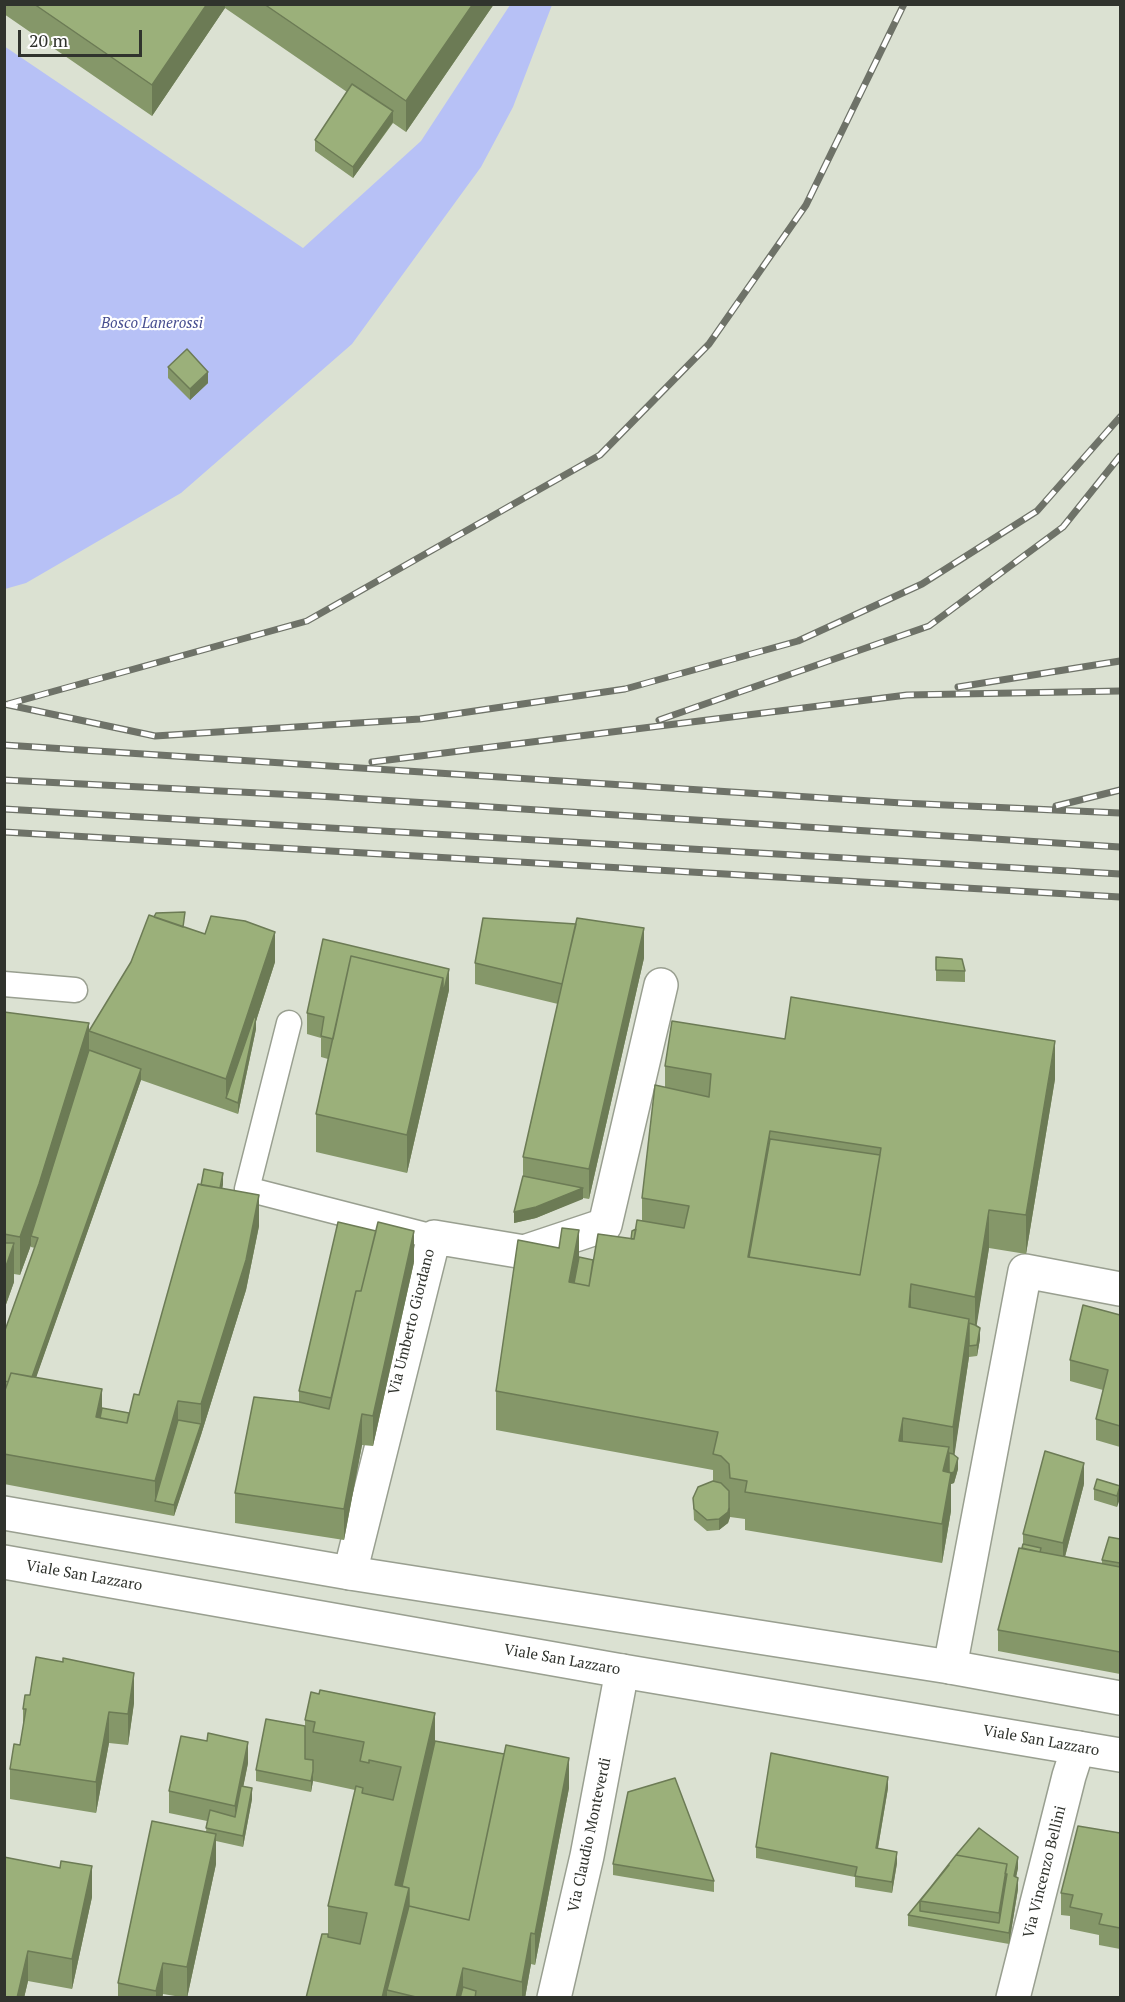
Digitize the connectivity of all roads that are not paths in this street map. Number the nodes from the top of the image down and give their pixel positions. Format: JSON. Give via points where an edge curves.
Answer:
{"nodes":[{"id":1,"x":4,"y":984,"type":"edge"},
{"id":2,"x":661,"y":985,"type":"dead end"},
{"id":3,"x":75,"y":990,"type":"dead end"},
{"id":4,"x":289,"y":1023,"type":"dead end"},
{"id":5,"x":434,"y":1238,"type":"junction"},
{"id":6,"x":1120,"y":1289,"type":"edge"},
{"id":7,"x":4,"y":1513,"type":"edge"},
{"id":8,"x":4,"y":1562,"type":"edge"},
{"id":9,"x":350,"y":1573,"type":"junction"},
{"id":10,"x":950,"y":1667,"type":"junction"},
{"id":11,"x":622,"y":1671,"type":"junction"},
{"id":12,"x":1120,"y":1698,"type":"edge"},
{"id":13,"x":1078,"y":1748,"type":"junction"},
{"id":14,"x":1120,"y":1755,"type":"edge"},
{"id":15,"x":554,"y":1998,"type":"edge"},
{"id":16,"x":1013,"y":1998,"type":"edge"}],
"edges":[{"from":1,"to":3,"type":"lane"},
{"from":2,"to":5,"type":"main road","name":"Via Umberto Giordano","via":[[605,1225],[524,1252]]},
{"from":4,"to":5,"type":"lane","via":[[247,1189]]},
{"from":5,"to":9,"type":"main road","name":"Via Umberto Giordano"},
{"from":6,"to":10,"type":"main road","via":[[1025,1271]]},
{"from":7,"to":9,"type":"main road"},
{"from":8,"to":11,"type":"main road","name":"Viale San Lazzaro"},
{"from":9,"to":10,"type":"main road"},
{"from":10,"to":12,"type":"main road"},
{"from":11,"to":13,"type":"main road","name":"Viale San Lazzaro"},
{"from":11,"to":15,"type":"main road","name":"Via Claudio Monteverdi","via":[[587,1856]]},
{"from":13,"to":14,"type":"main road","name":"Viale San Lazzaro"},
{"from":13,"to":16,"type":"main road","name":"Via Vincenzo Bellini"}]}
